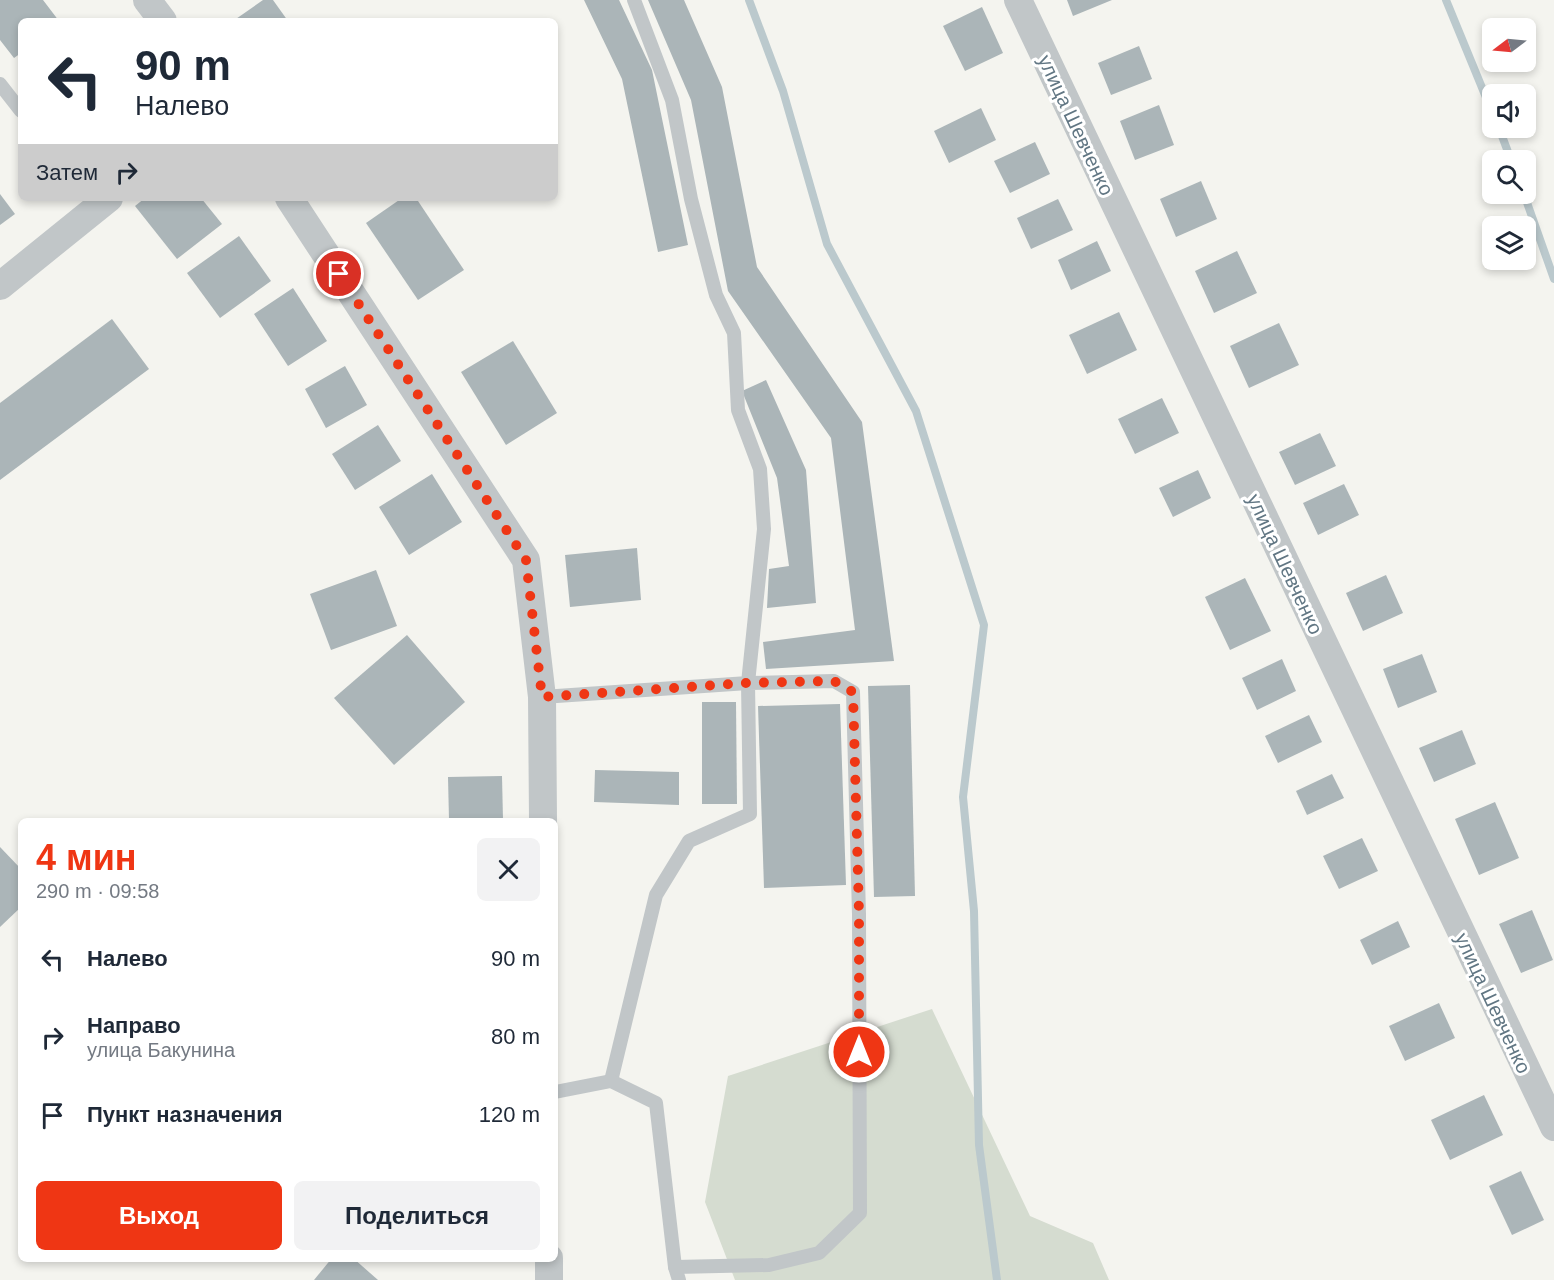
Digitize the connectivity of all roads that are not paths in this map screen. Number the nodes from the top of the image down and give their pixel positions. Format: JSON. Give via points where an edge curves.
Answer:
{"nodes":[{"id":1,"x":147,"y":0,"type":"edge"},
{"id":2,"x":634,"y":0,"type":"edge"},
{"id":3,"x":1018,"y":0,"type":"edge"},
{"id":4,"x":161,"y":18,"type":"edge"},
{"id":5,"x":0,"y":84,"type":"edge"},
{"id":6,"x":18,"y":107,"type":"edge"},
{"id":7,"x":98,"y":201,"type":"edge"},
{"id":8,"x":291,"y":201,"type":"edge"},
{"id":9,"x":0,"y":286,"type":"edge"},
{"id":10,"x":747,"y":683,"type":"junction"},
{"id":11,"x":542,"y":697,"type":"junction"},
{"id":12,"x":543,"y":818,"type":"edge"},
{"id":13,"x":611,"y":1082,"type":"junction"},
{"id":14,"x":558,"y":1091,"type":"edge"},
{"id":15,"x":1554,"y":1127,"type":"edge"},
{"id":16,"x":549,"y":1262,"type":"edge"},
{"id":17,"x":677,"y":1273,"type":"edge"},
{"id":18,"x":549,"y":1280,"type":"edge"}],
"edges":[{"from":1,"to":4,"type":"street"},
{"from":2,"to":10,"type":"lane","via":[[672,100],[691,200],[716,295],[734,333],[738,410],[760,469],[764,530]]},
{"from":3,"to":15,"type":"street","name":"улица Шевченко"},
{"from":5,"to":6,"type":"lane"},
{"from":7,"to":9,"type":"street"},
{"from":8,"to":11,"type":"street","via":[[526,560]]},
{"from":10,"to":11,"type":"lane"},
{"from":10,"to":13,"type":"lane","via":[[750,814],[689,842],[656,895]]},
{"from":10,"to":17,"type":"lane","via":[[834,681],[853,692],[859,914],[860,1213],[819,1254],[769,1265]]},
{"from":11,"to":12,"type":"street"},
{"from":13,"to":14,"type":"lane"},
{"from":13,"to":17,"type":"lane","via":[[656,1102]]},
{"from":16,"to":18,"type":"street"}]}
